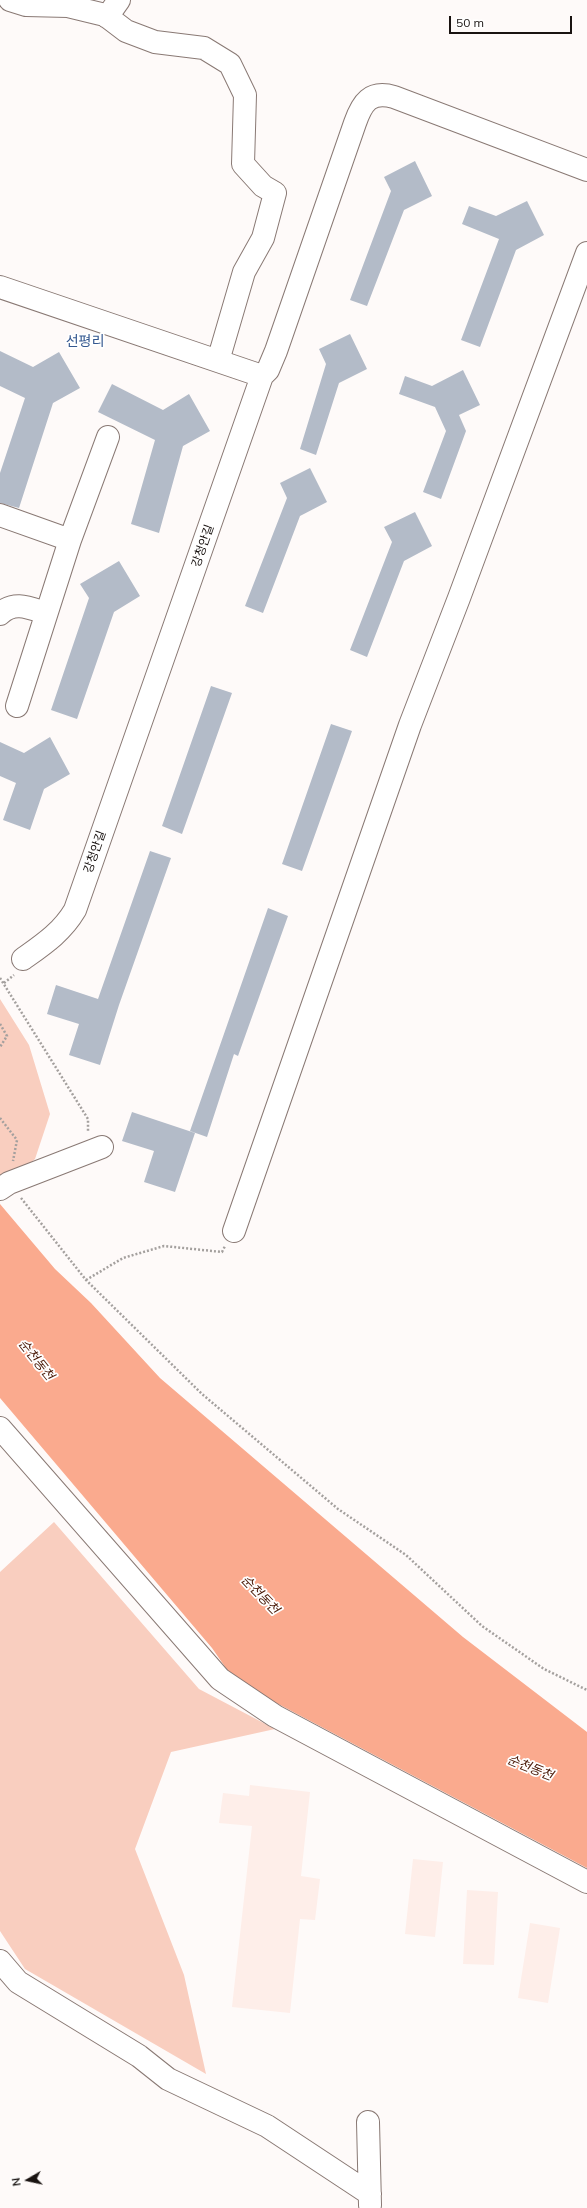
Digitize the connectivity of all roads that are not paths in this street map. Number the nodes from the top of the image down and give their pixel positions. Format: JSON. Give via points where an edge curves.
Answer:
{"nodes":[{"id":1,"x":6,"y":0,"type":"edge"},
{"id":2,"x":10,"y":0,"type":"edge"},
{"id":3,"x":0,"y":3,"type":"edge"},
{"id":4,"x":113,"y":8,"type":"edge"},
{"id":5,"x":587,"y":170,"type":"edge"},
{"id":6,"x":587,"y":253,"type":"edge"},
{"id":7,"x":0,"y":287,"type":"edge"},
{"id":8,"x":218,"y":361,"type":"junction"},
{"id":9,"x":262,"y":376,"type":"junction"},
{"id":10,"x":108,"y":437,"type":"dead end"},
{"id":11,"x":0,"y":514,"type":"edge"},
{"id":12,"x":70,"y":540,"type":"junction"},
{"id":13,"x":46,"y":613,"type":"junction"},
{"id":14,"x":0,"y":614,"type":"edge"},
{"id":15,"x":16,"y":706,"type":"dead end"},
{"id":16,"x":23,"y":959,"type":"dead end"},
{"id":17,"x":95,"y":1150,"type":"road end"},
{"id":18,"x":5,"y":1186,"type":"edge"},
{"id":19,"x":234,"y":1231,"type":"road end"},
{"id":20,"x":0,"y":1428,"type":"edge"},
{"id":21,"x":587,"y":1882,"type":"edge"},
{"id":22,"x":0,"y":1961,"type":"edge"},
{"id":23,"x":368,"y":2122,"type":"dead end"},
{"id":24,"x":370,"y":2201,"type":"edge"}],
"edges":[{"from":1,"to":3,"type":"street"},
{"from":2,"to":4,"type":"street","via":[[26,5]]},
{"from":4,"to":8,"type":"street","via":[[126,31],[155,42],[204,48],[230,64],[245,94],[243,164],[263,186],[275,194],[263,238],[244,272]]},
{"from":5,"to":9,"type":"street","name":"강청안길","via":[[394,97],[383,94],[366,102],[355,123],[276,352],[268,370]]},
{"from":6,"to":19,"type":"street","via":[[410,725]]},
{"from":7,"to":8,"type":"street"},
{"from":8,"to":9,"type":"street"},
{"from":9,"to":16,"type":"street","name":"강청안길","via":[[75,910],[50,940]]},
{"from":10,"to":12,"type":"street"},
{"from":11,"to":12,"type":"street"},
{"from":12,"to":13,"type":"street"},
{"from":13,"to":14,"type":"street","via":[[23,606],[9,606]]},
{"from":13,"to":15,"type":"street"},
{"from":17,"to":18,"type":"street"},
{"from":20,"to":21,"type":"street","via":[[220,1679],[275,1716]]},
{"from":22,"to":24,"type":"street","via":[[18,1982],[138,2056],[168,2079],[267,2126]]},
{"from":23,"to":24,"type":"street"}]}
